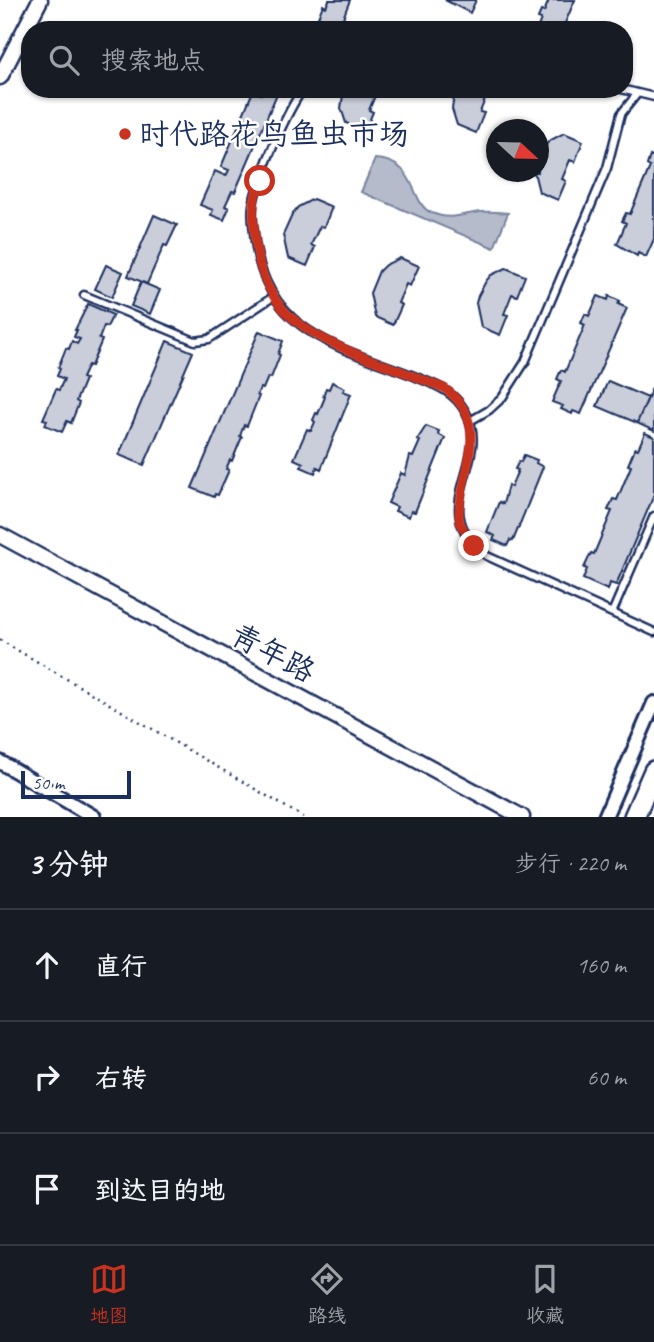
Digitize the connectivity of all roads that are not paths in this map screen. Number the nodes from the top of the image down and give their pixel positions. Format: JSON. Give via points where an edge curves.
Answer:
{"nodes":[{"id":1,"x":36,"y":3,"type":"edge"},
{"id":2,"x":27,"y":21,"type":"edge"},
{"id":3,"x":21,"y":34,"type":"edge"},
{"id":4,"x":0,"y":77,"type":"edge"},
{"id":5,"x":633,"y":93,"type":"edge"},
{"id":6,"x":637,"y":94,"type":"junction"},
{"id":7,"x":654,"y":97,"type":"edge"},
{"id":8,"x":299,"y":98,"type":"edge"},
{"id":9,"x":84,"y":295,"type":"dead end"},
{"id":10,"x":273,"y":297,"type":"junction"},
{"id":11,"x":470,"y":421,"type":"junction"},
{"id":12,"x":654,"y":516,"type":"edge"},
{"id":13,"x":0,"y":535,"type":"edge"},
{"id":14,"x":612,"y":613,"type":"junction"},
{"id":15,"x":654,"y":632,"type":"edge"},
{"id":16,"x":654,"y":704,"type":"edge"},
{"id":17,"x":0,"y":762,"type":"edge"},
{"id":18,"x":654,"y":771,"type":"edge"},
{"id":19,"x":93,"y":817,"type":"edge"},
{"id":20,"x":522,"y":817,"type":"edge"},
{"id":21,"x":605,"y":817,"type":"edge"},
{"id":22,"x":634,"y":817,"type":"edge"}],
"edges":[{"from":1,"to":2,"type":"street"},
{"from":3,"to":4,"type":"street"},
{"from":5,"to":6,"type":"lane"},
{"from":6,"to":7,"type":"lane"},
{"from":6,"to":11,"type":"lane","via":[[621,114],[607,168],[525,362],[489,411]]},
{"from":8,"to":10,"type":"lane","via":[[253,203],[258,262]]},
{"from":9,"to":10,"type":"lane","via":[[195,341],[209,339]]},
{"from":10,"to":11,"type":"lane","via":[[291,318],[324,341],[444,388]]},
{"from":11,"to":14,"type":"lane","via":[[473,439],[459,514],[467,537],[487,556]]},
{"from":12,"to":14,"type":"lane"},
{"from":13,"to":20,"type":"street","name":"青年路"},
{"from":14,"to":15,"type":"lane"},
{"from":16,"to":21,"type":"street"},
{"from":17,"to":19,"type":"street"},
{"from":18,"to":22,"type":"main road"}]}
